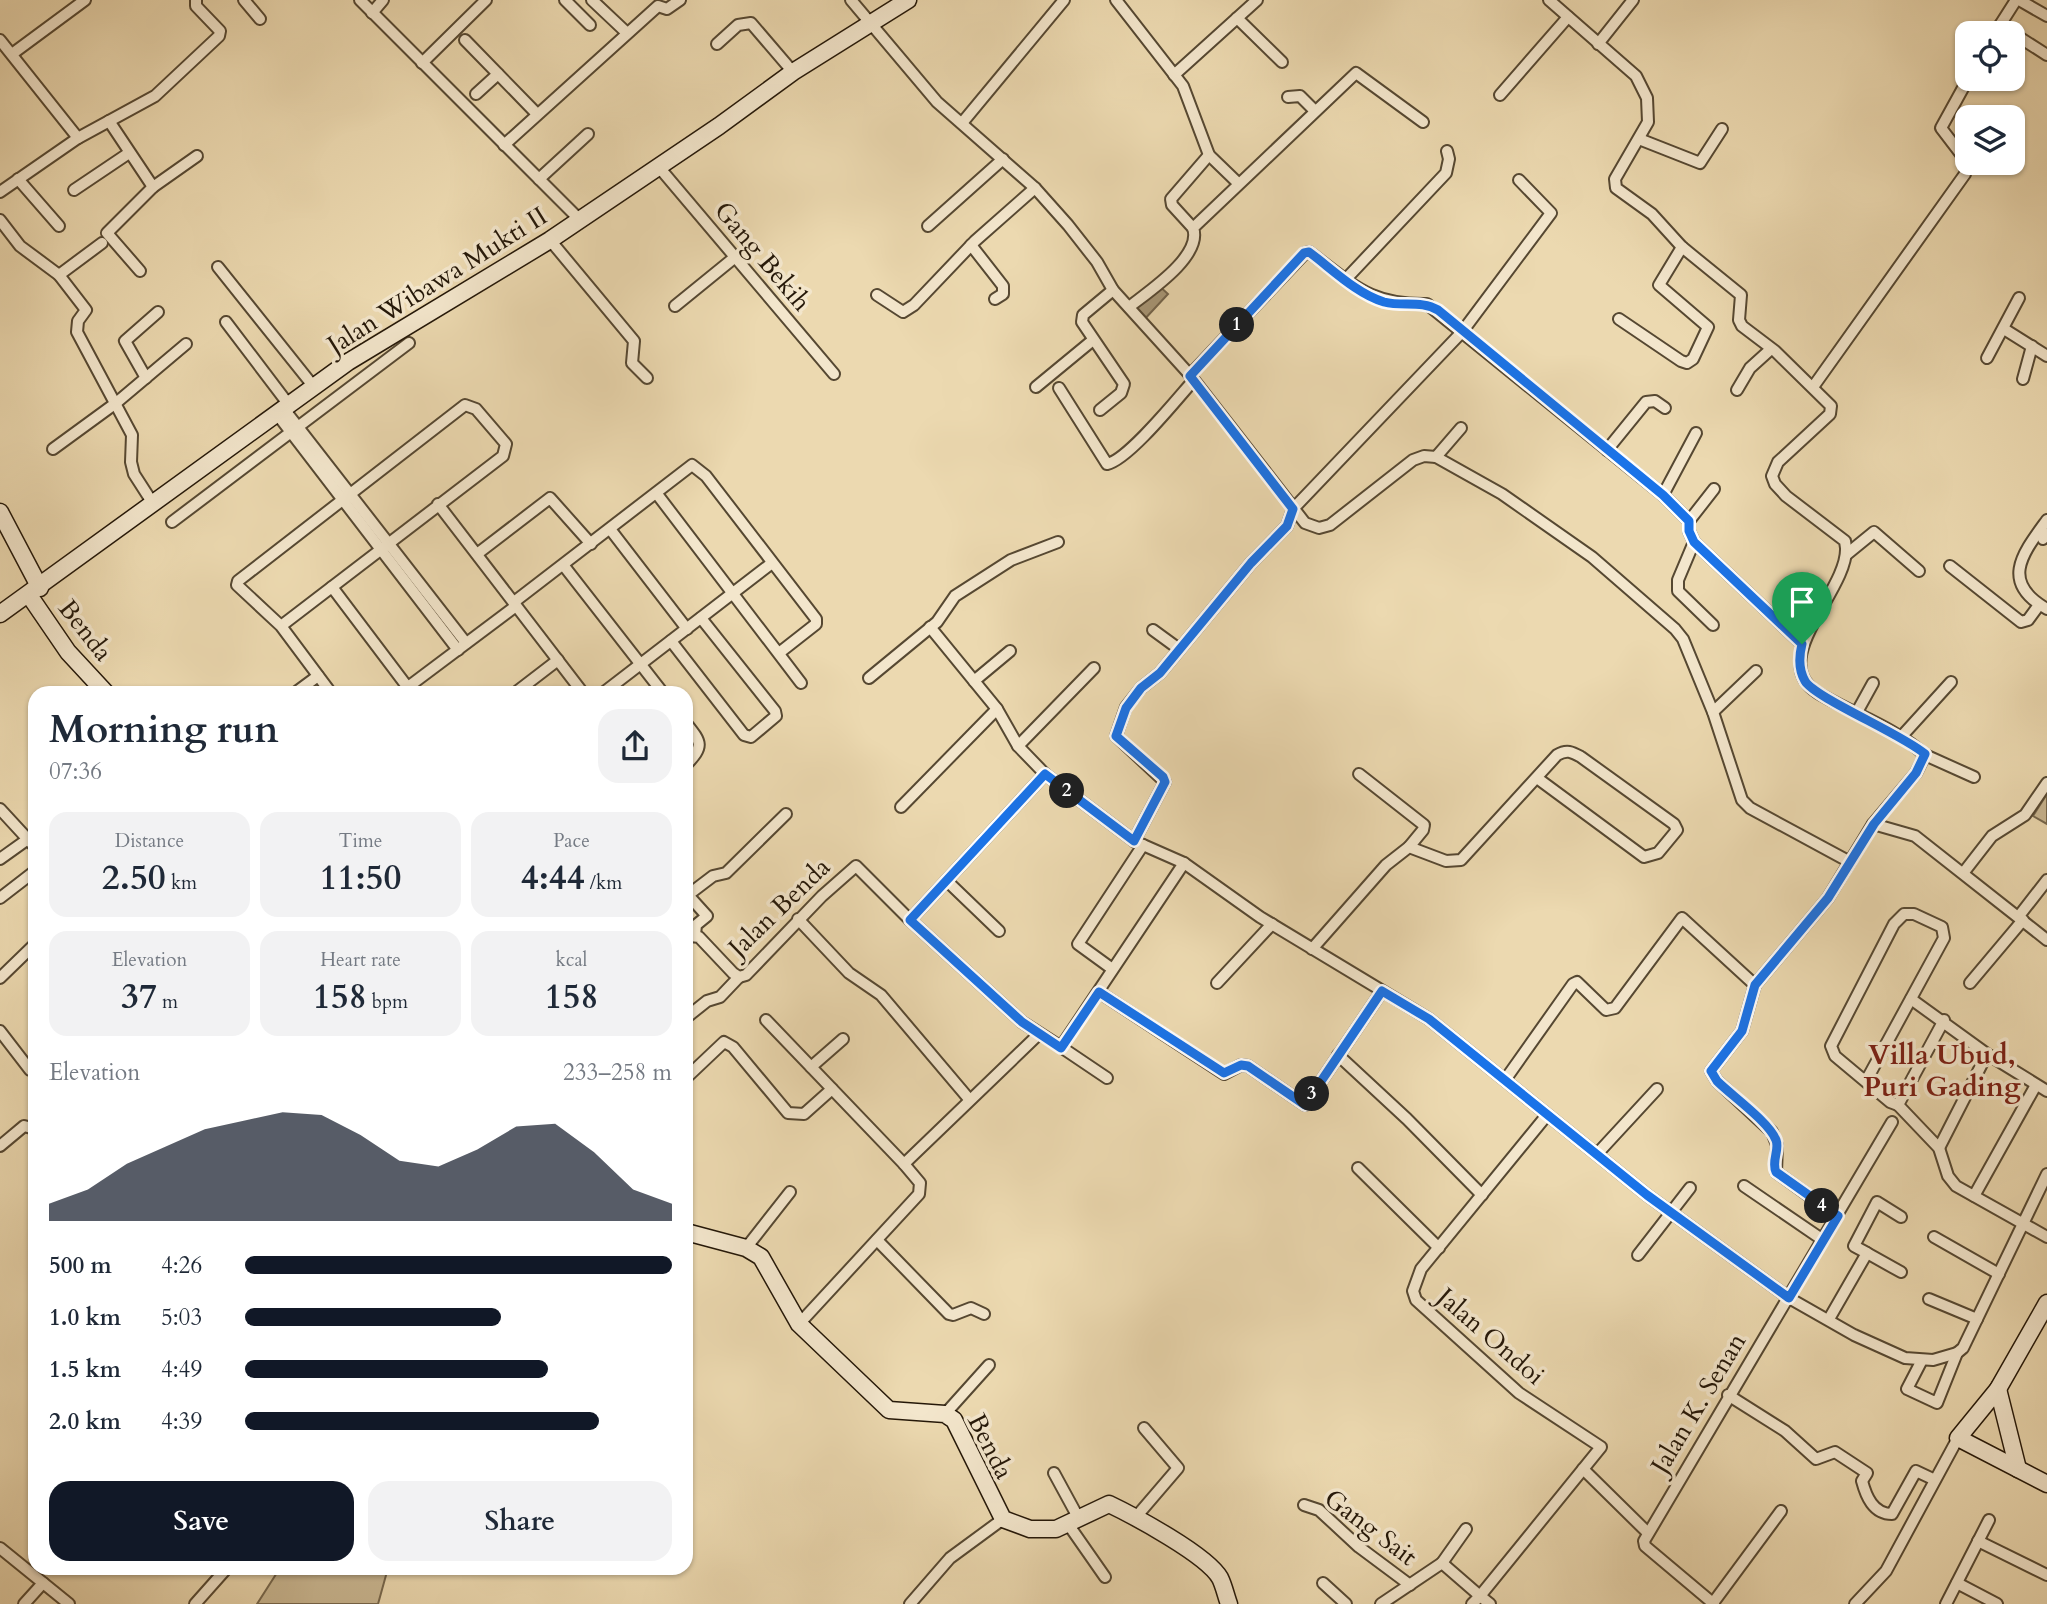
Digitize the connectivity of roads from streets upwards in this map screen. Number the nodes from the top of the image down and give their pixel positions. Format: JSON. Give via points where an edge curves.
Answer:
{"nodes":[{"id":1,"x":85,"y":0,"type":"edge"},
{"id":2,"x":196,"y":0,"type":"edge"},
{"id":3,"x":244,"y":0,"type":"edge"},
{"id":4,"x":360,"y":0,"type":"edge"},
{"id":5,"x":383,"y":0,"type":"edge"},
{"id":6,"x":486,"y":0,"type":"edge"},
{"id":7,"x":565,"y":0,"type":"edge"},
{"id":8,"x":593,"y":0,"type":"edge"},
{"id":9,"x":680,"y":0,"type":"edge"},
{"id":10,"x":851,"y":0,"type":"edge"},
{"id":11,"x":908,"y":0,"type":"edge"},
{"id":12,"x":1064,"y":0,"type":"edge"},
{"id":13,"x":1116,"y":0,"type":"edge"},
{"id":14,"x":1257,"y":0,"type":"edge"},
{"id":15,"x":1549,"y":0,"type":"edge"},
{"id":16,"x":1633,"y":0,"type":"edge"},
{"id":17,"x":2018,"y":0,"type":"edge"},
{"id":18,"x":655,"y":3,"type":"edge"},
{"id":19,"x":372,"y":13,"type":"junction"},
{"id":20,"x":2047,"y":16,"type":"edge"},
{"id":21,"x":1568,"y":18,"type":"junction"},
{"id":22,"x":260,"y":19,"type":"dead end"},
{"id":23,"x":1237,"y":19,"type":"junction"},
{"id":24,"x":2004,"y":21,"type":"edge"},
{"id":25,"x":871,"y":24,"type":"junction"},
{"id":26,"x":590,"y":25,"type":"dead end"},
{"id":27,"x":627,"y":33,"type":"junction"},
{"id":28,"x":0,"y":40,"type":"edge"},
{"id":29,"x":465,"y":40,"type":"dead end"},
{"id":30,"x":2025,"y":43,"type":"edge"},
{"id":31,"x":717,"y":44,"type":"dead end"},
{"id":32,"x":1598,"y":44,"type":"junction"},
{"id":33,"x":12,"y":54,"type":"junction"},
{"id":34,"x":2047,"y":55,"type":"edge"},
{"id":35,"x":1282,"y":62,"type":"dead end"},
{"id":36,"x":422,"y":63,"type":"junction"},
{"id":37,"x":793,"y":72,"type":"junction"},
{"id":38,"x":498,"y":74,"type":"junction"},
{"id":39,"x":1174,"y":75,"type":"junction"},
{"id":40,"x":1961,"y":91,"type":"edge"},
{"id":41,"x":476,"y":94,"type":"dead end"},
{"id":42,"x":1500,"y":94,"type":"dead end"},
{"id":43,"x":1288,"y":97,"type":"dead end"},
{"id":44,"x":1314,"y":110,"type":"junction"},
{"id":45,"x":537,"y":114,"type":"junction"},
{"id":46,"x":109,"y":121,"type":"junction"},
{"id":47,"x":1423,"y":122,"type":"dead end"},
{"id":48,"x":962,"y":123,"type":"junction"},
{"id":49,"x":1722,"y":129,"type":"dead end"},
{"id":50,"x":588,"y":134,"type":"dead end"},
{"id":51,"x":78,"y":138,"type":"junction"},
{"id":52,"x":1639,"y":139,"type":"junction"},
{"id":53,"x":503,"y":145,"type":"junction"},
{"id":54,"x":1955,"y":146,"type":"edge"},
{"id":55,"x":1447,"y":151,"type":"dead end"},
{"id":56,"x":129,"y":153,"type":"junction"},
{"id":57,"x":1209,"y":155,"type":"junction"},
{"id":58,"x":197,"y":156,"type":"dead end"},
{"id":59,"x":1003,"y":159,"type":"junction"},
{"id":60,"x":658,"y":166,"type":"junction"},
{"id":61,"x":1964,"y":175,"type":"edge"},
{"id":62,"x":18,"y":178,"type":"junction"},
{"id":63,"x":538,"y":179,"type":"junction"},
{"id":64,"x":1519,"y":180,"type":"dead end"},
{"id":65,"x":1238,"y":183,"type":"junction"},
{"id":66,"x":153,"y":187,"type":"junction"},
{"id":67,"x":1035,"y":188,"type":"junction"},
{"id":68,"x":74,"y":190,"type":"dead end"},
{"id":69,"x":0,"y":192,"type":"edge"},
{"id":70,"x":0,"y":220,"type":"edge"},
{"id":71,"x":580,"y":220,"type":"junction"},
{"id":72,"x":59,"y":226,"type":"dead end"},
{"id":73,"x":928,"y":226,"type":"dead end"},
{"id":74,"x":1193,"y":228,"type":"junction"},
{"id":75,"x":550,"y":240,"type":"junction"},
{"id":76,"x":102,"y":243,"type":"dead end"},
{"id":77,"x":971,"y":245,"type":"junction"},
{"id":78,"x":1682,"y":247,"type":"junction"},
{"id":79,"x":734,"y":258,"type":"junction"},
{"id":80,"x":218,"y":267,"type":"dead end"},
{"id":81,"x":140,"y":271,"type":"dead end"},
{"id":82,"x":59,"y":275,"type":"junction"},
{"id":83,"x":1346,"y":279,"type":"junction"},
{"id":84,"x":1113,"y":290,"type":"junction"},
{"id":85,"x":877,"y":295,"type":"dead end"},
{"id":86,"x":2019,"y":298,"type":"dead end"},
{"id":87,"x":995,"y":299,"type":"dead end"},
{"id":88,"x":675,"y":306,"type":"dead end"},
{"id":89,"x":1129,"y":307,"type":"junction"},
{"id":90,"x":158,"y":312,"type":"dead end"},
{"id":91,"x":1619,"y":319,"type":"dead end"},
{"id":92,"x":226,"y":322,"type":"dead end"},
{"id":93,"x":2004,"y":329,"type":"junction"},
{"id":94,"x":1462,"y":332,"type":"junction"},
{"id":95,"x":1093,"y":340,"type":"junction"},
{"id":96,"x":409,"y":343,"type":"dead end"},
{"id":97,"x":186,"y":344,"type":"dead end"},
{"id":98,"x":2032,"y":346,"type":"junction"},
{"id":99,"x":1771,"y":349,"type":"junction"},
{"id":100,"x":2047,"y":356,"type":"edge"},
{"id":101,"x":1987,"y":358,"type":"dead end"},
{"id":102,"x":834,"y":374,"type":"dead end"},
{"id":103,"x":145,"y":378,"type":"junction"},
{"id":104,"x":647,"y":378,"type":"dead end"},
{"id":105,"x":1192,"y":379,"type":"junction"},
{"id":106,"x":2023,"y":379,"type":"dead end"},
{"id":107,"x":314,"y":387,"type":"junction"},
{"id":108,"x":1036,"y":387,"type":"dead end"},
{"id":109,"x":1813,"y":387,"type":"junction"},
{"id":110,"x":1059,"y":388,"type":"dead end"},
{"id":111,"x":1737,"y":390,"type":"dead end"},
{"id":112,"x":116,"y":403,"type":"junction"},
{"id":113,"x":1665,"y":408,"type":"dead end"},
{"id":114,"x":284,"y":409,"type":"junction"},
{"id":115,"x":1100,"y":410,"type":"dead end"},
{"id":116,"x":1461,"y":428,"type":"dead end"},
{"id":117,"x":296,"y":431,"type":"junction"},
{"id":118,"x":1696,"y":433,"type":"dead end"},
{"id":119,"x":53,"y":449,"type":"dead end"},
{"id":120,"x":1607,"y":450,"type":"junction"},
{"id":121,"x":1436,"y":457,"type":"junction"},
{"id":122,"x":1714,"y":489,"type":"dead end"},
{"id":123,"x":657,"y":494,"type":"junction"},
{"id":124,"x":346,"y":495,"type":"junction"},
{"id":125,"x":1663,"y":495,"type":"junction"},
{"id":126,"x":152,"y":502,"type":"junction"},
{"id":127,"x":438,"y":504,"type":"junction"},
{"id":128,"x":1293,"y":509,"type":"junction"},
{"id":129,"x":0,"y":512,"type":"edge"},
{"id":130,"x":2047,"y":520,"type":"edge"},
{"id":131,"x":1689,"y":521,"type":"junction"},
{"id":132,"x":172,"y":522,"type":"dead end"},
{"id":133,"x":610,"y":529,"type":"junction"},
{"id":134,"x":2043,"y":537,"type":"edge"},
{"id":135,"x":1058,"y":542,"type":"dead end"},
{"id":136,"x":1694,"y":542,"type":"junction"},
{"id":137,"x":591,"y":544,"type":"junction"},
{"id":138,"x":384,"y":545,"type":"junction"},
{"id":139,"x":477,"y":554,"type":"junction"},
{"id":140,"x":1847,"y":554,"type":"junction"},
{"id":141,"x":772,"y":564,"type":"junction"},
{"id":142,"x":564,"y":566,"type":"junction"},
{"id":143,"x":1950,"y":566,"type":"dead end"},
{"id":144,"x":1919,"y":571,"type":"dead end"},
{"id":145,"x":332,"y":587,"type":"junction"},
{"id":146,"x":34,"y":592,"type":"junction"},
{"id":147,"x":733,"y":593,"type":"junction"},
{"id":148,"x":515,"y":604,"type":"junction"},
{"id":149,"x":2043,"y":607,"type":"edge"},
{"id":150,"x":0,"y":614,"type":"edge"},
{"id":151,"x":701,"y":618,"type":"junction"},
{"id":152,"x":1713,"y":625,"type":"dead end"},
{"id":153,"x":281,"y":626,"type":"junction"},
{"id":154,"x":930,"y":627,"type":"junction"},
{"id":155,"x":687,"y":629,"type":"junction"},
{"id":156,"x":1153,"y":630,"type":"dead end"},
{"id":157,"x":671,"y":641,"type":"junction"},
{"id":158,"x":1802,"y":644,"type":"junction"},
{"id":159,"x":462,"y":646,"type":"junction"},
{"id":160,"x":1179,"y":649,"type":"junction"},
{"id":161,"x":1010,"y":651,"type":"dead end"},
{"id":162,"x":779,"y":653,"type":"junction"},
{"id":163,"x":558,"y":660,"type":"junction"},
{"id":164,"x":640,"y":664,"type":"junction"},
{"id":165,"x":1094,"y":668,"type":"dead end"},
{"id":166,"x":1756,"y":671,"type":"dead end"},
{"id":167,"x":318,"y":676,"type":"junction"},
{"id":168,"x":869,"y":678,"type":"dead end"},
{"id":169,"x":974,"y":681,"type":"junction"},
{"id":170,"x":1951,"y":682,"type":"dead end"},
{"id":171,"x":801,"y":683,"type":"dead end"},
{"id":172,"x":1873,"y":683,"type":"dead end"},
{"id":173,"x":100,"y":686,"type":"edge"},
{"id":174,"x":304,"y":686,"type":"edge"},
{"id":175,"x":326,"y":686,"type":"edge"},
{"id":176,"x":403,"y":686,"type":"edge"},
{"id":177,"x":413,"y":686,"type":"edge"},
{"id":178,"x":524,"y":686,"type":"edge"},
{"id":179,"x":578,"y":686,"type":"edge"},
{"id":180,"x":615,"y":686,"type":"edge"},
{"id":181,"x":657,"y":686,"type":"edge"},
{"id":182,"x":997,"y":709,"type":"junction"},
{"id":183,"x":1713,"y":712,"type":"junction"},
{"id":184,"x":1857,"y":712,"type":"junction"},
{"id":185,"x":693,"y":734,"type":"edge"},
{"id":186,"x":1901,"y":737,"type":"junction"},
{"id":187,"x":1018,"y":746,"type":"junction"},
{"id":188,"x":1925,"y":754,"type":"junction"},
{"id":189,"x":693,"y":757,"type":"edge"},
{"id":190,"x":1045,"y":774,"type":"junction"},
{"id":191,"x":1359,"y":774,"type":"dead end"},
{"id":192,"x":1974,"y":777,"type":"dead end"},
{"id":193,"x":1537,"y":778,"type":"junction"},
{"id":194,"x":2047,"y":783,"type":"edge"},
{"id":195,"x":901,"y":807,"type":"dead end"},
{"id":196,"x":0,"y":809,"type":"edge"},
{"id":197,"x":786,"y":814,"type":"dead end"},
{"id":198,"x":1874,"y":824,"type":"junction"},
{"id":199,"x":28,"y":839,"type":"edge"},
{"id":200,"x":1139,"y":843,"type":"junction"},
{"id":201,"x":28,"y":845,"type":"edge"},
{"id":202,"x":1409,"y":846,"type":"junction"},
{"id":203,"x":0,"y":859,"type":"edge"},
{"id":204,"x":1850,"y":862,"type":"junction"},
{"id":205,"x":1184,"y":863,"type":"junction"},
{"id":206,"x":1964,"y":872,"type":"junction"},
{"id":207,"x":28,"y":876,"type":"edge"},
{"id":208,"x":2047,"y":880,"type":"edge"},
{"id":209,"x":947,"y":881,"type":"junction"},
{"id":210,"x":693,"y":891,"type":"edge"},
{"id":211,"x":0,"y":898,"type":"edge"},
{"id":212,"x":693,"y":901,"type":"edge"},
{"id":213,"x":2021,"y":918,"type":"junction"},
{"id":214,"x":799,"y":919,"type":"junction"},
{"id":215,"x":910,"y":920,"type":"junction"},
{"id":216,"x":1272,"y":925,"type":"junction"},
{"id":217,"x":693,"y":932,"type":"edge"},
{"id":218,"x":999,"y":932,"type":"dead end"},
{"id":219,"x":693,"y":939,"type":"edge"},
{"id":220,"x":2047,"y":940,"type":"edge"},
{"id":221,"x":1312,"y":949,"type":"junction"},
{"id":222,"x":28,"y":951,"type":"edge"},
{"id":223,"x":1111,"y":968,"type":"junction"},
{"id":224,"x":738,"y":977,"type":"junction"},
{"id":225,"x":0,"y":978,"type":"edge"},
{"id":226,"x":1217,"y":983,"type":"dead end"},
{"id":227,"x":1970,"y":983,"type":"dead end"},
{"id":228,"x":1755,"y":985,"type":"junction"},
{"id":229,"x":1382,"y":991,"type":"junction"},
{"id":230,"x":1099,"y":992,"type":"junction"},
{"id":231,"x":1911,"y":999,"type":"junction"},
{"id":232,"x":693,"y":1012,"type":"edge"},
{"id":233,"x":766,"y":1020,"type":"dead end"},
{"id":234,"x":1944,"y":1020,"type":"junction"},
{"id":235,"x":0,"y":1031,"type":"edge"},
{"id":236,"x":1039,"y":1034,"type":"junction"},
{"id":237,"x":843,"y":1038,"type":"dead end"},
{"id":238,"x":1061,"y":1048,"type":"junction"},
{"id":239,"x":1987,"y":1054,"type":"junction"},
{"id":240,"x":1338,"y":1055,"type":"junction"},
{"id":241,"x":28,"y":1067,"type":"edge"},
{"id":242,"x":811,"y":1067,"type":"junction"},
{"id":243,"x":693,"y":1071,"type":"edge"},
{"id":244,"x":1107,"y":1078,"type":"dead end"},
{"id":245,"x":1505,"y":1080,"type":"junction"},
{"id":246,"x":1866,"y":1081,"type":"junction"},
{"id":247,"x":2036,"y":1085,"type":"junction"},
{"id":248,"x":832,"y":1089,"type":"junction"},
{"id":249,"x":1657,"y":1089,"type":"dead end"},
{"id":250,"x":2047,"y":1091,"type":"edge"},
{"id":251,"x":969,"y":1099,"type":"junction"},
{"id":252,"x":1898,"y":1105,"type":"junction"},
{"id":253,"x":1548,"y":1115,"type":"junction"},
{"id":254,"x":1892,"y":1122,"type":"dead end"},
{"id":255,"x":28,"y":1127,"type":"edge"},
{"id":256,"x":0,"y":1146,"type":"edge"},
{"id":257,"x":1939,"y":1148,"type":"junction"},
{"id":258,"x":1597,"y":1154,"type":"junction"},
{"id":259,"x":904,"y":1164,"type":"junction"},
{"id":260,"x":1358,"y":1168,"type":"dead end"},
{"id":261,"x":2047,"y":1174,"type":"edge"},
{"id":262,"x":1744,"y":1186,"type":"dead end"},
{"id":263,"x":1690,"y":1188,"type":"dead end"},
{"id":264,"x":790,"y":1192,"type":"dead end"},
{"id":265,"x":1482,"y":1195,"type":"junction"},
{"id":266,"x":1974,"y":1196,"type":"junction"},
{"id":267,"x":1671,"y":1214,"type":"junction"},
{"id":268,"x":1838,"y":1216,"type":"junction"},
{"id":269,"x":1901,"y":1217,"type":"dead end"},
{"id":270,"x":2026,"y":1227,"type":"junction"},
{"id":271,"x":693,"y":1234,"type":"edge"},
{"id":272,"x":1934,"y":1237,"type":"dead end"},
{"id":273,"x":2047,"y":1237,"type":"edge"},
{"id":274,"x":877,"y":1240,"type":"junction"},
{"id":275,"x":1823,"y":1240,"type":"junction"},
{"id":276,"x":746,"y":1248,"type":"junction"},
{"id":277,"x":1439,"y":1248,"type":"junction"},
{"id":278,"x":1867,"y":1253,"type":"junction"},
{"id":279,"x":1638,"y":1255,"type":"dead end"},
{"id":280,"x":1901,"y":1272,"type":"dead end"},
{"id":281,"x":1998,"y":1274,"type":"junction"},
{"id":282,"x":1789,"y":1298,"type":"junction"},
{"id":283,"x":1929,"y":1299,"type":"dead end"},
{"id":284,"x":2047,"y":1303,"type":"edge"},
{"id":285,"x":984,"y":1314,"type":"dead end"},
{"id":286,"x":1829,"y":1319,"type":"junction"},
{"id":287,"x":1977,"y":1319,"type":"junction"},
{"id":288,"x":799,"y":1324,"type":"junction"},
{"id":289,"x":1957,"y":1353,"type":"junction"},
{"id":290,"x":1922,"y":1360,"type":"junction"},
{"id":291,"x":989,"y":1365,"type":"dead end"},
{"id":292,"x":1998,"y":1389,"type":"junction"},
{"id":293,"x":1728,"y":1395,"type":"junction"},
{"id":294,"x":945,"y":1414,"type":"junction"},
{"id":295,"x":1144,"y":1428,"type":"dead end"},
{"id":296,"x":1958,"y":1438,"type":"junction"},
{"id":297,"x":1583,"y":1469,"type":"junction"},
{"id":298,"x":2018,"y":1469,"type":"junction"},
{"id":299,"x":1054,"y":1473,"type":"dead end"},
{"id":300,"x":1933,"y":1479,"type":"junction"},
{"id":301,"x":2047,"y":1483,"type":"edge"},
{"id":302,"x":1304,"y":1505,"type":"dead end"},
{"id":303,"x":1781,"y":1511,"type":"dead end"},
{"id":304,"x":1136,"y":1517,"type":"junction"},
{"id":305,"x":1003,"y":1519,"type":"junction"},
{"id":306,"x":1989,"y":1520,"type":"dead end"},
{"id":307,"x":1074,"y":1522,"type":"junction"},
{"id":308,"x":1466,"y":1529,"type":"dead end"},
{"id":309,"x":1648,"y":1533,"type":"junction"},
{"id":310,"x":1979,"y":1541,"type":"junction"},
{"id":311,"x":0,"y":1548,"type":"edge"},
{"id":312,"x":1441,"y":1563,"type":"junction"},
{"id":313,"x":28,"y":1570,"type":"edge"},
{"id":314,"x":34,"y":1575,"type":"edge"},
{"id":315,"x":221,"y":1575,"type":"edge"},
{"id":316,"x":2047,"y":1575,"type":"edge"},
{"id":317,"x":1105,"y":1577,"type":"dead end"},
{"id":318,"x":44,"y":1583,"type":"junction"},
{"id":319,"x":1323,"y":1583,"type":"dead end"},
{"id":320,"x":1957,"y":1583,"type":"junction"},
{"id":321,"x":1410,"y":1585,"type":"junction"},
{"id":322,"x":1476,"y":1600,"type":"edge"},
{"id":323,"x":1714,"y":1603,"type":"edge"},
{"id":324,"x":24,"y":1604,"type":"edge"},
{"id":325,"x":69,"y":1604,"type":"edge"},
{"id":326,"x":195,"y":1604,"type":"edge"},
{"id":327,"x":910,"y":1604,"type":"edge"},
{"id":328,"x":1229,"y":1604,"type":"edge"},
{"id":329,"x":1346,"y":1604,"type":"edge"},
{"id":330,"x":1381,"y":1604,"type":"edge"},
{"id":331,"x":1490,"y":1604,"type":"edge"},
{"id":332,"x":1855,"y":1604,"type":"edge"},
{"id":333,"x":1946,"y":1604,"type":"edge"},
{"id":334,"x":1997,"y":1604,"type":"edge"}],
"edges":[{"from":1,"to":33,"type":"street"},
{"from":2,"to":46,"type":"street","via":[[196,6],[220,31],[219,36],[155,96]]},
{"from":3,"to":22,"type":"street"},
{"from":4,"to":19,"type":"street"},
{"from":5,"to":19,"type":"street"},
{"from":6,"to":36,"type":"street"},
{"from":7,"to":26,"type":"street"},
{"from":8,"to":27,"type":"street"},
{"from":9,"to":18,"type":"street","via":[[667,9]]},
{"from":10,"to":25,"type":"street"},
{"from":11,"to":25,"type":"street","name":"Jalan Wibawa Mukti II"},
{"from":12,"to":48,"type":"street"},
{"from":13,"to":39,"type":"street"},
{"from":14,"to":23,"type":"street"},
{"from":15,"to":21,"type":"street"},
{"from":16,"to":32,"type":"street"},
{"from":17,"to":20,"type":"street"},
{"from":17,"to":24,"type":"street"},
{"from":18,"to":27,"type":"street"},
{"from":19,"to":36,"type":"street"},
{"from":21,"to":32,"type":"street"},
{"from":21,"to":42,"type":"street"},
{"from":23,"to":35,"type":"street"},
{"from":23,"to":39,"type":"street"},
{"from":25,"to":37,"type":"street","name":"Jalan Wibawa Mukti II"},
{"from":25,"to":48,"type":"street","via":[[937,102]]},
{"from":27,"to":45,"type":"street"},
{"from":28,"to":33,"type":"street"},
{"from":29,"to":38,"type":"street"},
{"from":30,"to":34,"type":"street"},
{"from":31,"to":37,"type":"street","via":[[738,25],[751,23]]},
{"from":32,"to":52,"type":"street","via":[[1643,85],[1650,111]]},
{"from":33,"to":51,"type":"street"},
{"from":36,"to":53,"type":"street"},
{"from":37,"to":60,"type":"street","name":"Jalan Wibawa Mukti II"},
{"from":38,"to":41,"type":"street"},
{"from":38,"to":45,"type":"street"},
{"from":39,"to":57,"type":"street","via":[[1183,86]]},
{"from":40,"to":54,"type":"street","via":[[1941,128]]},
{"from":43,"to":44,"type":"street","via":[[1300,96]]},
{"from":44,"to":47,"type":"street","via":[[1360,73]]},
{"from":44,"to":65,"type":"street"},
{"from":45,"to":53,"type":"street"},
{"from":46,"to":51,"type":"street"},
{"from":46,"to":56,"type":"street"},
{"from":48,"to":59,"type":"street"},
{"from":49,"to":52,"type":"street","via":[[1700,163]]},
{"from":50,"to":63,"type":"street"},
{"from":51,"to":62,"type":"street"},
{"from":52,"to":78,"type":"street","via":[[1615,186],[1652,214]]},
{"from":53,"to":63,"type":"street"},
{"from":55,"to":83,"type":"street","via":[[1446,173]]},
{"from":56,"to":66,"type":"street"},
{"from":56,"to":68,"type":"street"},
{"from":57,"to":65,"type":"street"},
{"from":57,"to":74,"type":"street","via":[[1171,200]]},
{"from":58,"to":66,"type":"street"},
{"from":59,"to":67,"type":"street"},
{"from":59,"to":73,"type":"street"},
{"from":60,"to":71,"type":"street","name":"Jalan Wibawa Mukti II"},
{"from":60,"to":79,"type":"street","name":"Gang Bekih"},
{"from":61,"to":109,"type":"street"},
{"from":62,"to":69,"type":"street"},
{"from":62,"to":72,"type":"street"},
{"from":63,"to":71,"type":"street"},
{"from":64,"to":94,"type":"street","via":[[1551,213]]},
{"from":65,"to":74,"type":"street"},
{"from":66,"to":81,"type":"street","via":[[107,233]]},
{"from":67,"to":77,"type":"street"},
{"from":67,"to":84,"type":"street","via":[[1097,262]]},
{"from":70,"to":82,"type":"street","via":[[20,246]]},
{"from":71,"to":75,"type":"street","name":"Jalan Wibawa Mukti II"},
{"from":74,"to":89,"type":"street","via":[[1196,236],[1183,260]]},
{"from":75,"to":104,"type":"street","via":[[634,341],[632,363]]},
{"from":75,"to":107,"type":"street","name":"Jalan Wibawa Mukti II"},
{"from":76,"to":82,"type":"street"},
{"from":77,"to":85,"type":"street","via":[[903,312]]},
{"from":77,"to":87,"type":"street","via":[[1003,286],[1003,294]]},
{"from":78,"to":91,"type":"street","via":[[1660,285],[1708,327],[1693,359],[1681,361]]},
{"from":78,"to":99,"type":"street","via":[[1741,295],[1742,326]]},
{"from":79,"to":88,"type":"street"},
{"from":79,"to":102,"type":"street","name":"Gang Bekih"},
{"from":80,"to":107,"type":"street"},
{"from":82,"to":112,"type":"street","via":[[86,310],[77,332]]},
{"from":83,"to":94,"type":"street","via":[[1384,302],[1427,304]]},
{"from":83,"to":105,"type":"street","via":[[1304,253]]},
{"from":84,"to":89,"type":"street"},
{"from":84,"to":95,"type":"street","via":[[1083,315],[1082,322]]},
{"from":86,"to":93,"type":"street"},
{"from":89,"to":105,"type":"street"},
{"from":90,"to":103,"type":"street","via":[[125,341]]},
{"from":92,"to":114,"type":"street"},
{"from":93,"to":98,"type":"street"},
{"from":93,"to":101,"type":"street"},
{"from":94,"to":120,"type":"street"},
{"from":94,"to":128,"type":"street"},
{"from":95,"to":108,"type":"street"},
{"from":95,"to":115,"type":"street","via":[[1124,384],[1121,393]]},
{"from":96,"to":117,"type":"street"},
{"from":97,"to":103,"type":"street"},
{"from":98,"to":100,"type":"street"},
{"from":98,"to":106,"type":"street"},
{"from":99,"to":109,"type":"street"},
{"from":99,"to":111,"type":"street","via":[[1750,368]]},
{"from":103,"to":112,"type":"street"},
{"from":105,"to":110,"type":"street","via":[[1138,442],[1107,464]]},
{"from":105,"to":128,"type":"street"},
{"from":107,"to":114,"type":"street","name":"Jalan Wibawa Mukti II"},
{"from":109,"to":140,"type":"street","via":[[1832,411],[1778,462],[1772,476],[1786,496],[1844,541]]},
{"from":112,"to":119,"type":"street"},
{"from":112,"to":126,"type":"street","via":[[132,435],[134,474]]},
{"from":113,"to":120,"type":"street","via":[[1656,401],[1646,402]]},
{"from":114,"to":117,"type":"street"},
{"from":114,"to":126,"type":"street","name":"Jalan Wibawa Mukti II"},
{"from":116,"to":121,"type":"street"},
{"from":117,"to":124,"type":"street"},
{"from":117,"to":132,"type":"street"},
{"from":118,"to":125,"type":"street"},
{"from":120,"to":125,"type":"street"},
{"from":121,"to":128,"type":"street","via":[[1413,460],[1331,525],[1319,528],[1305,523]]},
{"from":121,"to":183,"type":"street","via":[[1502,494],[1592,557],[1675,629],[1684,639]]},
{"from":122,"to":131,"type":"street"},
{"from":123,"to":133,"type":"street"},
{"from":123,"to":141,"type":"street","via":[[692,465],[706,475]]},
{"from":123,"to":147,"type":"street"},
{"from":124,"to":127,"type":"street","via":[[469,405],[506,444],[506,450]]},
{"from":124,"to":138,"type":"street"},
{"from":124,"to":153,"type":"street","via":[[238,580]]},
{"from":125,"to":131,"type":"street"},
{"from":126,"to":146,"type":"street","name":"Jalan Wibawa Mukti II"},
{"from":127,"to":138,"type":"street"},
{"from":127,"to":139,"type":"street"},
{"from":128,"to":160,"type":"street","via":[[1287,526]]},
{"from":129,"to":146,"type":"street","name":"Benda"},
{"from":130,"to":134,"type":"street"},
{"from":131,"to":136,"type":"street"},
{"from":133,"to":137,"type":"street"},
{"from":133,"to":155,"type":"street"},
{"from":134,"to":149,"type":"street","via":[[2019,570],[2024,589]]},
{"from":135,"to":154,"type":"street","via":[[989,571],[955,596],[943,617]]},
{"from":136,"to":152,"type":"street","via":[[1678,591]]},
{"from":136,"to":158,"type":"street"},
{"from":137,"to":139,"type":"street","via":[[550,498]]},
{"from":137,"to":142,"type":"street"},
{"from":138,"to":145,"type":"street"},
{"from":138,"to":159,"type":"street"},
{"from":139,"to":148,"type":"street"},
{"from":140,"to":144,"type":"street","via":[[1874,532]]},
{"from":140,"to":158,"type":"street","via":[[1825,607]]},
{"from":141,"to":147,"type":"street"},
{"from":141,"to":162,"type":"street","via":[[817,624]]},
{"from":142,"to":148,"type":"street"},
{"from":142,"to":164,"type":"street"},
{"from":143,"to":149,"type":"street","via":[[2021,622]]},
{"from":145,"to":153,"type":"street"},
{"from":145,"to":176,"type":"street"},
{"from":146,"to":150,"type":"street","name":"Jalan Wibawa Mukti II"},
{"from":146,"to":173,"type":"street","name":"Benda","via":[[68,652]]},
{"from":147,"to":151,"type":"street"},
{"from":147,"to":162,"type":"street"},
{"from":148,"to":159,"type":"street"},
{"from":148,"to":163,"type":"street"},
{"from":151,"to":155,"type":"street"},
{"from":151,"to":157,"type":"street","via":[[775,710],[776,716],[751,737],[744,735]]},
{"from":153,"to":167,"type":"street"},
{"from":154,"to":168,"type":"street"},
{"from":154,"to":169,"type":"street"},
{"from":155,"to":157,"type":"street"},
{"from":156,"to":160,"type":"street"},
{"from":157,"to":164,"type":"street"},
{"from":158,"to":184,"type":"street","via":[[1799,657],[1806,683]]},
{"from":159,"to":177,"type":"street"},
{"from":160,"to":200,"type":"street","via":[[1153,681],[1141,688],[1116,733],[1165,782]]},
{"from":161,"to":169,"type":"street"},
{"from":162,"to":171,"type":"street"},
{"from":163,"to":178,"type":"street"},
{"from":163,"to":179,"type":"street"},
{"from":164,"to":180,"type":"street"},
{"from":164,"to":181,"type":"street"},
{"from":165,"to":187,"type":"street"},
{"from":166,"to":183,"type":"street"},
{"from":167,"to":174,"type":"street"},
{"from":167,"to":175,"type":"street"},
{"from":169,"to":182,"type":"street"},
{"from":170,"to":186,"type":"street"},
{"from":172,"to":184,"type":"street"},
{"from":182,"to":187,"type":"street"},
{"from":182,"to":195,"type":"street"},
{"from":183,"to":204,"type":"street","via":[[1742,800]]},
{"from":184,"to":186,"type":"street"},
{"from":185,"to":189,"type":"street","via":[[700,745]]},
{"from":186,"to":188,"type":"street"},
{"from":187,"to":190,"type":"street"},
{"from":188,"to":192,"type":"street"},
{"from":188,"to":198,"type":"street","via":[[1916,773]]},
{"from":190,"to":200,"type":"street"},
{"from":190,"to":209,"type":"street"},
{"from":191,"to":202,"type":"street","via":[[1424,825]]},
{"from":193,"to":193,"type":"street","via":[[1557,755],[1571,752],[1677,830],[1658,853],[1644,857]]},
{"from":193,"to":202,"type":"street","via":[[1461,860],[1446,861]]},
{"from":194,"to":206,"type":"street","via":[[2025,815],[1992,836]]},
{"from":196,"to":199,"type":"street"},
{"from":197,"to":210,"type":"street","via":[[726,873],[713,876]]},
{"from":198,"to":204,"type":"street"},
{"from":198,"to":206,"type":"street","via":[[1915,836]]},
{"from":200,"to":205,"type":"street"},
{"from":200,"to":223,"type":"street","via":[[1078,944]]},
{"from":201,"to":203,"type":"street"},
{"from":202,"to":221,"type":"street","via":[[1386,865]]},
{"from":204,"to":228,"type":"street","via":[[1828,898]]},
{"from":205,"to":216,"type":"street"},
{"from":205,"to":223,"type":"street"},
{"from":206,"to":213,"type":"street"},
{"from":207,"to":211,"type":"street"},
{"from":208,"to":213,"type":"street"},
{"from":209,"to":215,"type":"street"},
{"from":209,"to":218,"type":"street"},
{"from":212,"to":217,"type":"street","via":[[707,916]]},
{"from":213,"to":220,"type":"street"},
{"from":213,"to":227,"type":"street"},
{"from":214,"to":215,"type":"street","name":"Jalan Benda","via":[[856,866]]},
{"from":214,"to":224,"type":"street","name":"Jalan Benda","via":[[746,975]]},
{"from":214,"to":251,"type":"street","via":[[849,973],[881,995]]},
{"from":215,"to":236,"type":"street","via":[[961,970]]},
{"from":216,"to":221,"type":"street"},
{"from":216,"to":226,"type":"street"},
{"from":219,"to":224,"type":"street","name":"Jalan Benda"},
{"from":221,"to":229,"type":"street"},
{"from":222,"to":225,"type":"street"},
{"from":223,"to":230,"type":"street"},
{"from":224,"to":232,"type":"street","via":[[720,997]]},
{"from":228,"to":245,"type":"street","via":[[1682,918],[1615,1008],[1606,1010],[1577,982],[1573,984]]},
{"from":228,"to":268,"type":"street","via":[[1747,1020],[1716,1061],[1712,1077],[1772,1132],[1777,1145],[1776,1172]]},
{"from":229,"to":240,"type":"street"},
{"from":229,"to":245,"type":"street","via":[[1429,1019]]},
{"from":230,"to":238,"type":"street"},
{"from":230,"to":240,"type":"street","via":[[1224,1073],[1248,1066],[1305,1105]]},
{"from":231,"to":234,"type":"street"},
{"from":231,"to":246,"type":"street"},
{"from":231,"to":246,"type":"street","via":[[1945,932],[1936,923],[1908,912],[1894,924],[1831,1044],[1835,1056]]},
{"from":233,"to":242,"type":"street"},
{"from":234,"to":239,"type":"street"},
{"from":234,"to":252,"type":"street"},
{"from":235,"to":241,"type":"street"},
{"from":236,"to":238,"type":"street"},
{"from":236,"to":251,"type":"street"},
{"from":237,"to":242,"type":"street"},
{"from":238,"to":244,"type":"street"},
{"from":239,"to":247,"type":"street"},
{"from":239,"to":257,"type":"street"},
{"from":240,"to":265,"type":"street"},
{"from":242,"to":248,"type":"street"},
{"from":243,"to":248,"type":"street","via":[[724,1042],[788,1113],[804,1114]]},
{"from":245,"to":253,"type":"street"},
{"from":246,"to":252,"type":"street"},
{"from":247,"to":250,"type":"street"},
{"from":247,"to":266,"type":"street"},
{"from":248,"to":259,"type":"street"},
{"from":249,"to":258,"type":"street"},
{"from":251,"to":259,"type":"street"},
{"from":252,"to":257,"type":"street"},
{"from":253,"to":258,"type":"street"},
{"from":253,"to":265,"type":"street","name":"Jalan Ondoi"},
{"from":254,"to":268,"type":"street","name":"Jalan K. Senan"},
{"from":255,"to":256,"type":"street"},
{"from":257,"to":266,"type":"street","via":[[1948,1176]]},
{"from":258,"to":267,"type":"street"},
{"from":259,"to":274,"type":"street","via":[[920,1183],[919,1194]]},
{"from":260,"to":277,"type":"street"},
{"from":261,"to":270,"type":"street"},
{"from":262,"to":275,"type":"street"},
{"from":263,"to":267,"type":"street"},
{"from":264,"to":276,"type":"street"},
{"from":265,"to":277,"type":"street","name":"Jalan Ondoi"},
{"from":266,"to":270,"type":"street"},
{"from":267,"to":279,"type":"street"},
{"from":267,"to":282,"type":"street"},
{"from":268,"to":275,"type":"street","name":"Jalan K. Senan"},
{"from":269,"to":278,"type":"street","via":[[1877,1202],[1854,1246]]},
{"from":270,"to":273,"type":"street"},
{"from":270,"to":281,"type":"street"},
{"from":271,"to":276,"type":"street"},
{"from":272,"to":281,"type":"street"},
{"from":274,"to":285,"type":"street","via":[[949,1314],[971,1308]]},
{"from":274,"to":288,"type":"street"},
{"from":275,"to":282,"type":"street","name":"Jalan K. Senan"},
{"from":276,"to":288,"type":"street","name":"Benda","via":[[761,1257]]},
{"from":277,"to":297,"type":"street","name":"Jalan Ondoi","via":[[1415,1279],[1416,1300],[1518,1393],[1595,1440],[1601,1447]]},
{"from":278,"to":280,"type":"street"},
{"from":278,"to":286,"type":"street"},
{"from":281,"to":287,"type":"street"},
{"from":282,"to":286,"type":"street"},
{"from":282,"to":293,"type":"street","name":"Jalan K. Senan"},
{"from":283,"to":287,"type":"street"},
{"from":284,"to":292,"type":"street"},
{"from":286,"to":290,"type":"street","via":[[1875,1346]]},
{"from":287,"to":289,"type":"street"},
{"from":288,"to":294,"type":"street","name":"Benda","via":[[889,1410]]},
{"from":289,"to":290,"type":"street"},
{"from":289,"to":290,"type":"street","via":[[1937,1403],[1907,1389]]},
{"from":291,"to":294,"type":"street"},
{"from":292,"to":296,"type":"street"},
{"from":292,"to":298,"type":"street"},
{"from":293,"to":300,"type":"street","via":[[1786,1432],[1816,1459],[1835,1452],[1867,1473],[1862,1481],[1868,1500],[1883,1513],[1892,1514],[1916,1471]]},
{"from":293,"to":309,"type":"street","name":"Jalan K. Senan"},
{"from":294,"to":305,"type":"street","name":"Benda","via":[[954,1420]]},
{"from":295,"to":304,"type":"street","via":[[1178,1468]]},
{"from":296,"to":298,"type":"street"},
{"from":296,"to":300,"type":"street"},
{"from":297,"to":309,"type":"street"},
{"from":297,"to":322,"type":"street"},
{"from":298,"to":301,"type":"street"},
{"from":299,"to":307,"type":"street"},
{"from":300,"to":332,"type":"street","via":[[1885,1571]]},
{"from":302,"to":321,"type":"street","name":"Gang Sait","via":[[1319,1510]]},
{"from":303,"to":323,"type":"street"},
{"from":304,"to":307,"type":"street","name":"Benda","via":[[1102,1504]]},
{"from":304,"to":328,"type":"street","name":"Benda","via":[[1202,1560],[1219,1576]]},
{"from":305,"to":307,"type":"street","name":"Benda","via":[[1030,1529],[1056,1529]]},
{"from":305,"to":327,"type":"street","via":[[950,1558]]},
{"from":306,"to":310,"type":"street"},
{"from":307,"to":317,"type":"street"},
{"from":308,"to":312,"type":"street"},
{"from":309,"to":323,"type":"street","via":[[1644,1546]]},
{"from":310,"to":316,"type":"street"},
{"from":310,"to":320,"type":"street"},
{"from":311,"to":313,"type":"street"},
{"from":312,"to":321,"type":"street"},
{"from":312,"to":322,"type":"street"},
{"from":314,"to":318,"type":"street"},
{"from":315,"to":326,"type":"street"},
{"from":318,"to":324,"type":"street"},
{"from":318,"to":325,"type":"street"},
{"from":319,"to":329,"type":"street"},
{"from":320,"to":333,"type":"street"},
{"from":320,"to":334,"type":"street"},
{"from":321,"to":330,"type":"street"},
{"from":322,"to":331,"type":"street"}]}
